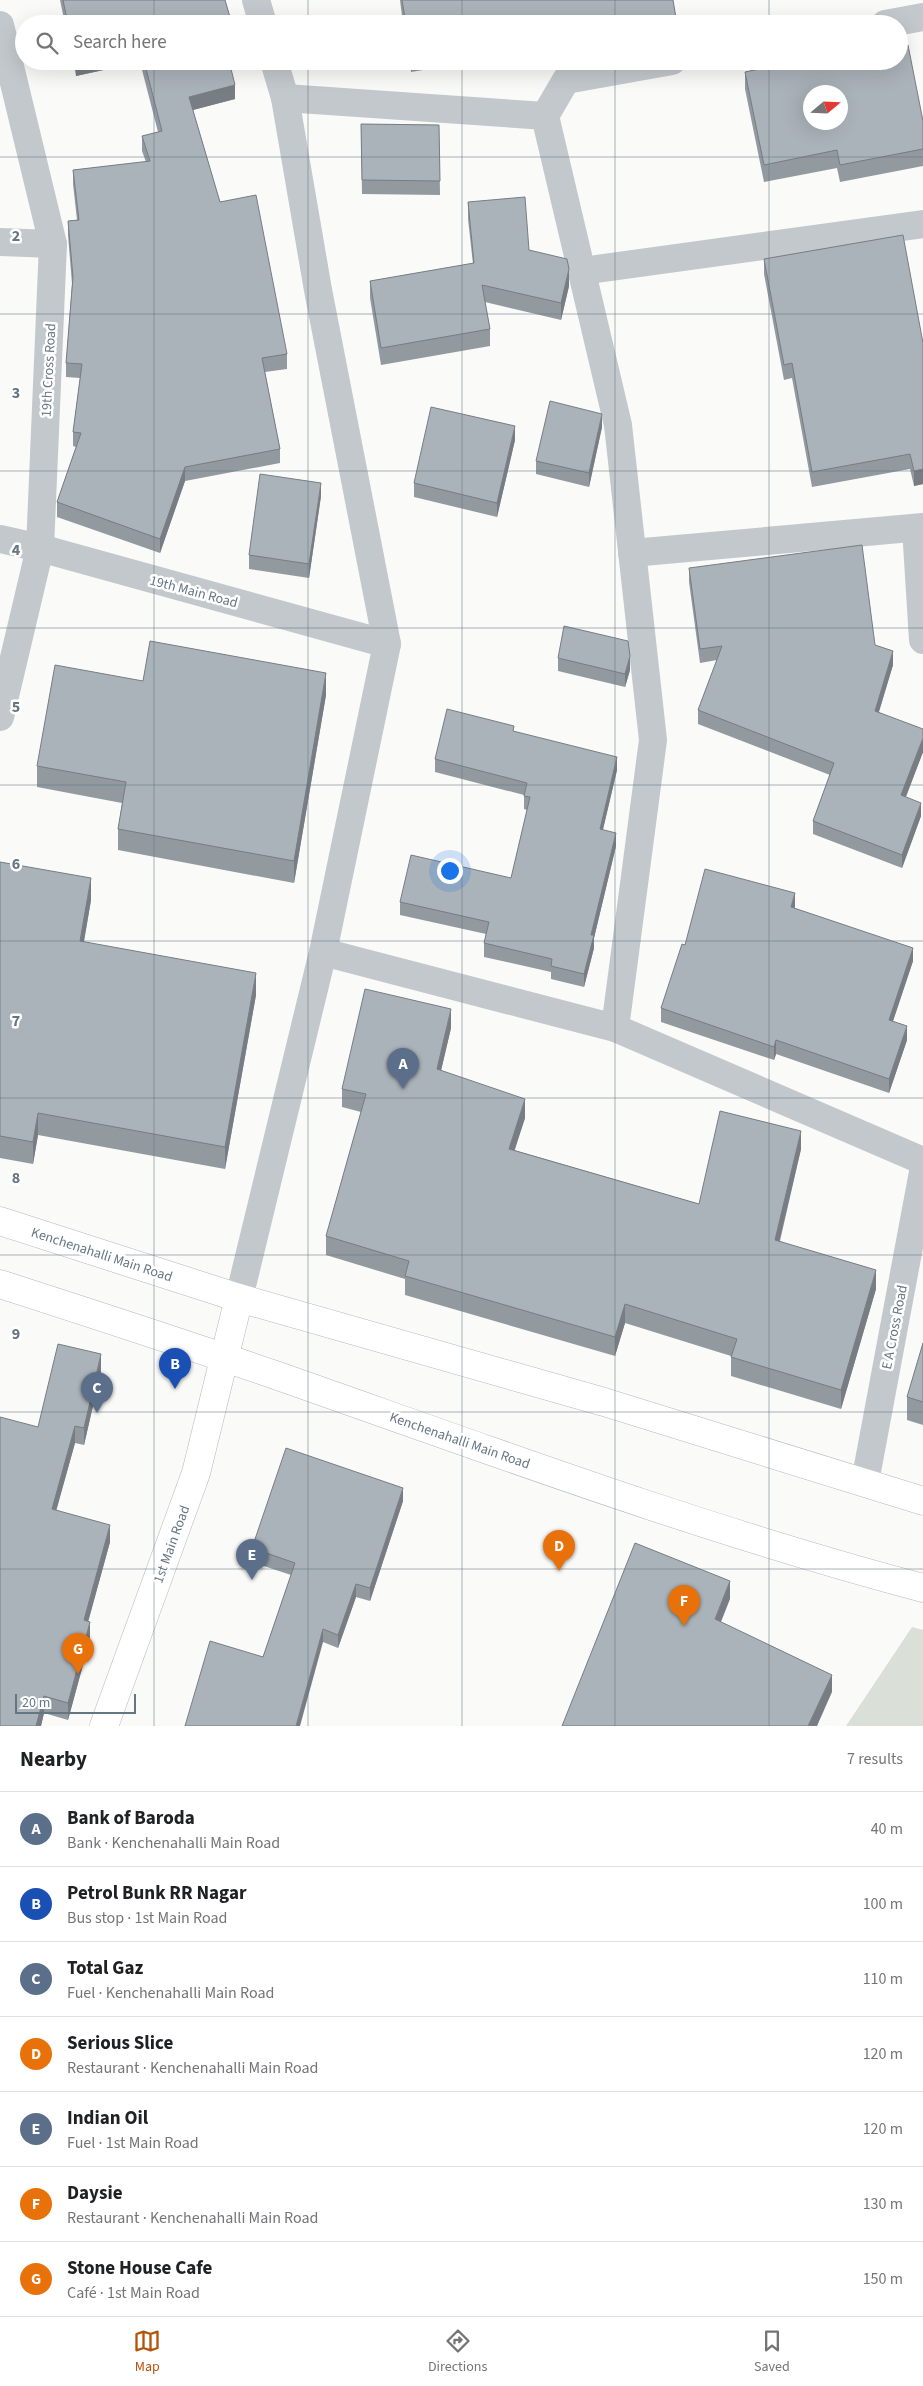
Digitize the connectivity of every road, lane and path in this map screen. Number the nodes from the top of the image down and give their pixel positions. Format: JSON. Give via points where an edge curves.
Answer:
{"nodes":[{"id":1,"x":256,"y":0,"type":"edge"},
{"id":2,"x":260,"y":15,"type":"edge"},
{"id":3,"x":923,"y":17,"type":"edge"},
{"id":4,"x":908,"y":20,"type":"edge"},
{"id":5,"x":0,"y":25,"type":"edge"},
{"id":6,"x":277,"y":70,"type":"edge"},
{"id":7,"x":622,"y":70,"type":"edge"},
{"id":8,"x":285,"y":98,"type":"junction"},
{"id":9,"x":545,"y":116,"type":"junction"},
{"id":10,"x":923,"y":224,"type":"edge"},
{"id":11,"x":0,"y":242,"type":"edge"},
{"id":12,"x":53,"y":244,"type":"junction"},
{"id":13,"x":582,"y":271,"type":"junction"},
{"id":14,"x":920,"y":528,"type":"edge"},
{"id":15,"x":0,"y":539,"type":"edge"},
{"id":16,"x":40,"y":548,"type":"junction"},
{"id":17,"x":632,"y":553,"type":"junction"},
{"id":18,"x":923,"y":640,"type":"edge"},
{"id":19,"x":387,"y":644,"type":"junction"},
{"id":20,"x":0,"y":717,"type":"edge"},
{"id":21,"x":323,"y":952,"type":"junction"},
{"id":22,"x":615,"y":1028,"type":"junction"},
{"id":23,"x":923,"y":1161,"type":"edge"},
{"id":24,"x":923,"y":1172,"type":"edge"},
{"id":25,"x":0,"y":1221,"type":"edge"},
{"id":26,"x":0,"y":1284,"type":"edge"},
{"id":27,"x":240,"y":1298,"type":"junction"},
{"id":28,"x":225,"y":1358,"type":"junction"},
{"id":29,"x":865,"y":1482,"type":"junction"},
{"id":30,"x":923,"y":1501,"type":"edge"},
{"id":31,"x":923,"y":1588,"type":"edge"},
{"id":32,"x":104,"y":1726,"type":"edge"}],
"edges":[{"from":1,"to":2,"type":"street"},
{"from":3,"to":4,"type":"street"},
{"from":5,"to":12,"type":"street","name":"19th Cross Road"},
{"from":6,"to":8,"type":"street"},
{"from":7,"to":9,"type":"street","via":[[566,80]]},
{"from":8,"to":9,"type":"street"},
{"from":8,"to":19,"type":"street","via":[[318,290]]},
{"from":9,"to":13,"type":"street"},
{"from":10,"to":13,"type":"street"},
{"from":11,"to":12,"type":"street"},
{"from":12,"to":16,"type":"street","name":"19th Cross Road"},
{"from":13,"to":17,"type":"street","via":[[618,425]]},
{"from":14,"to":17,"type":"street"},
{"from":14,"to":18,"type":"street"},
{"from":15,"to":16,"type":"street","name":"19th Main Road"},
{"from":16,"to":19,"type":"street","name":"19th Main Road"},
{"from":16,"to":20,"type":"street","name":"19th Cross Road"},
{"from":17,"to":22,"type":"street","via":[[653,740]]},
{"from":19,"to":21,"type":"street"},
{"from":21,"to":22,"type":"street"},
{"from":21,"to":27,"type":"street"},
{"from":22,"to":23,"type":"street"},
{"from":24,"to":29,"type":"street","name":"E A Cross Road"},
{"from":25,"to":27,"type":"main road","name":"Kenchenahalli Main Road"},
{"from":26,"to":28,"type":"main road","name":"Kenchenahalli Main Road"},
{"from":27,"to":28,"type":"main road","name":"1st Main Road"},
{"from":27,"to":29,"type":"main road","name":"Kenchenahalli Main Road","via":[[604,1402]]},
{"from":28,"to":31,"type":"main road","name":"Kenchenahalli Main Road","via":[[593,1487],[853,1570]]},
{"from":28,"to":32,"type":"main road","name":"1st Main Road","via":[[196,1473]]},
{"from":29,"to":30,"type":"main road","name":"Kenchenahalli Main Road"}]}
